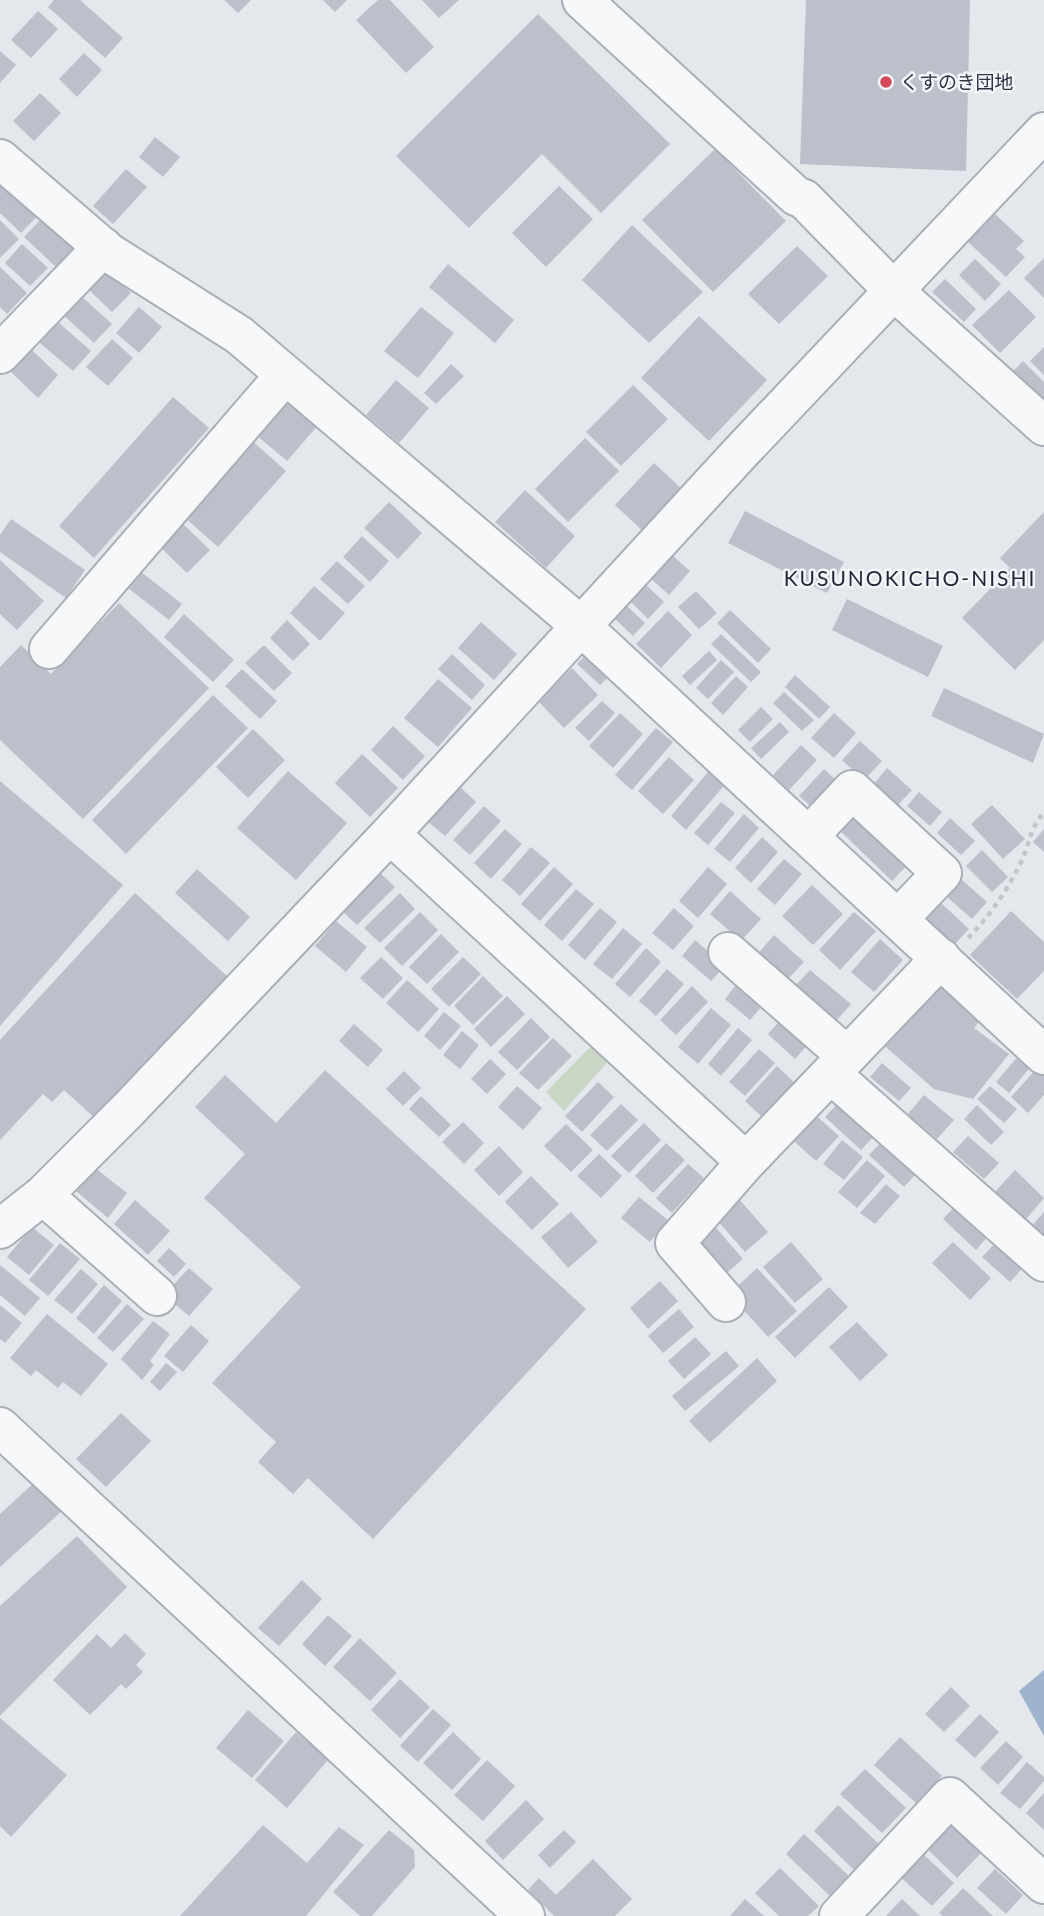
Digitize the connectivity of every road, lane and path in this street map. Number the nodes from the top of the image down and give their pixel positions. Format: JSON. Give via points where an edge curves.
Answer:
{"nodes":[{"id":1,"x":582,"y":0,"type":"edge"},
{"id":2,"x":1044,"y":132,"type":"edge"},
{"id":3,"x":0,"y":159,"type":"edge"},
{"id":4,"x":103,"y":247,"type":"junction"},
{"id":5,"x":894,"y":291,"type":"junction"},
{"id":6,"x":0,"y":354,"type":"edge"},
{"id":7,"x":285,"y":375,"type":"junction"},
{"id":8,"x":1044,"y":426,"type":"edge"},
{"id":9,"x":581,"y":626,"type":"junction"},
{"id":10,"x":50,"y":649,"type":"dead end"},
{"id":11,"x":1044,"y":812,"type":"edge"},
{"id":12,"x":390,"y":834,"type":"junction"},
{"id":13,"x":809,"y":836,"type":"junction"},
{"id":14,"x":898,"y":918,"type":"junction"},
{"id":15,"x":728,"y":952,"type":"dead end"},
{"id":16,"x":944,"y":960,"type":"junction"},
{"id":17,"x":1044,"y":1055,"type":"edge"},
{"id":18,"x":839,"y":1065,"type":"junction"},
{"id":19,"x":746,"y":1162,"type":"junction"},
{"id":20,"x":43,"y":1195,"type":"junction"},
{"id":21,"x":0,"y":1229,"type":"edge"},
{"id":22,"x":1044,"y":1262,"type":"edge"},
{"id":23,"x":157,"y":1296,"type":"dead end"},
{"id":24,"x":726,"y":1303,"type":"dead end"},
{"id":25,"x":0,"y":1427,"type":"edge"},
{"id":26,"x":1044,"y":1884,"type":"edge"},
{"id":27,"x":525,"y":1916,"type":"edge"},
{"id":28,"x":839,"y":1916,"type":"edge"}],
"edges":[{"from":1,"to":5,"type":"street","via":[[804,199]]},
{"from":2,"to":5,"type":"street"},
{"from":3,"to":4,"type":"street"},
{"from":4,"to":6,"type":"street"},
{"from":4,"to":7,"type":"street","via":[[239,335]]},
{"from":5,"to":8,"type":"street"},
{"from":5,"to":9,"type":"street"},
{"from":7,"to":9,"type":"street"},
{"from":7,"to":10,"type":"street"},
{"from":9,"to":12,"type":"street"},
{"from":9,"to":13,"type":"street"},
{"from":11,"to":16,"type":"path","via":[[1031,827],[1020,865],[980,926]]},
{"from":12,"to":19,"type":"street"},
{"from":12,"to":20,"type":"street"},
{"from":13,"to":14,"type":"street"},
{"from":13,"to":14,"type":"street","via":[[852,790],[942,873]]},
{"from":14,"to":16,"type":"street"},
{"from":15,"to":18,"type":"street"},
{"from":16,"to":17,"type":"street"},
{"from":16,"to":18,"type":"street"},
{"from":18,"to":19,"type":"street"},
{"from":18,"to":22,"type":"street"},
{"from":19,"to":24,"type":"street","via":[[675,1243]]},
{"from":20,"to":21,"type":"street"},
{"from":20,"to":23,"type":"street"},
{"from":25,"to":27,"type":"street"},
{"from":26,"to":28,"type":"street","via":[[950,1797]]}]}
